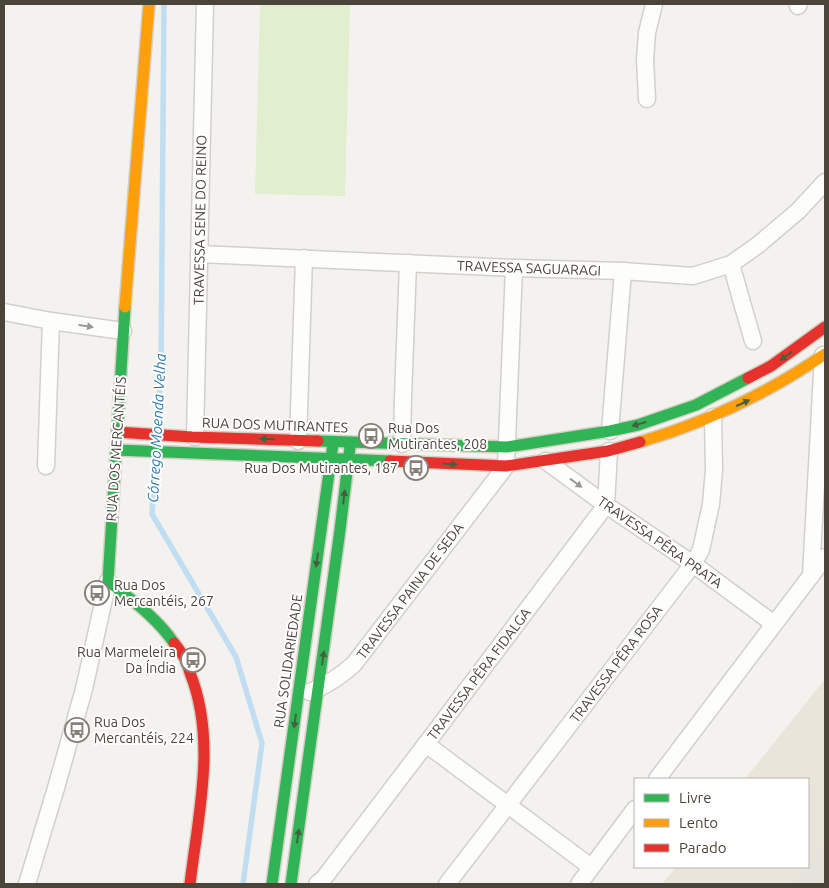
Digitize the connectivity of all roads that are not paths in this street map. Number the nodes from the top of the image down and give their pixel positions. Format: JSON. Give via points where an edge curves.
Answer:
{"nodes":[{"id":1,"x":149,"y":4,"type":"edge"},
{"id":2,"x":205,"y":4,"type":"edge"},
{"id":3,"x":654,"y":4,"type":"edge"},
{"id":4,"x":647,"y":99,"type":"dead end"},
{"id":5,"x":825,"y":182,"type":"edge"},
{"id":6,"x":199,"y":254,"type":"junction"},
{"id":7,"x":304,"y":258,"type":"junction"},
{"id":8,"x":408,"y":263,"type":"junction"},
{"id":9,"x":731,"y":264,"type":"junction"},
{"id":10,"x":514,"y":268,"type":"junction"},
{"id":11,"x":623,"y":271,"type":"junction"},
{"id":12,"x":4,"y":312,"type":"edge"},
{"id":13,"x":51,"y":321,"type":"junction"},
{"id":14,"x":825,"y":327,"type":"edge"},
{"id":15,"x":123,"y":331,"type":"junction"},
{"id":16,"x":753,"y":341,"type":"dead end"},
{"id":17,"x":824,"y":354,"type":"edge"},
{"id":18,"x":713,"y":417,"type":"junction"},
{"id":19,"x":610,"y":431,"type":"junction"},
{"id":20,"x":117,"y":432,"type":"junction"},
{"id":21,"x":194,"y":437,"type":"junction"},
{"id":22,"x":298,"y":440,"type":"junction"},
{"id":23,"x":334,"y":442,"type":"junction"},
{"id":24,"x":351,"y":443,"type":"junction"},
{"id":25,"x":402,"y":444,"type":"junction"},
{"id":26,"x":507,"y":447,"type":"junction"},
{"id":27,"x":116,"y":450,"type":"junction"},
{"id":28,"x":609,"y":451,"type":"junction"},
{"id":29,"x":331,"y":460,"type":"junction"},
{"id":30,"x":349,"y":460,"type":"junction"},
{"id":31,"x":546,"y":461,"type":"junction"},
{"id":32,"x":46,"y":466,"type":"dead end"},
{"id":33,"x":506,"y":466,"type":"junction"},
{"id":34,"x":606,"y":505,"type":"junction"},
{"id":35,"x":825,"y":556,"type":"edge"},
{"id":36,"x":693,"y":564,"type":"junction"},
{"id":37,"x":811,"y":576,"type":"junction"},
{"id":38,"x":108,"y":582,"type":"junction"},
{"id":39,"x":774,"y":624,"type":"junction"},
{"id":40,"x":318,"y":689,"type":"junction"},
{"id":41,"x":298,"y":698,"type":"junction"},
{"id":42,"x":426,"y":744,"type":"junction"},
{"id":43,"x":658,"y":778,"type":"edge"},
{"id":44,"x":508,"y":806,"type":"junction"},
{"id":45,"x":634,"y":809,"type":"edge"},
{"id":46,"x":591,"y":867,"type":"junction"},
{"id":47,"x":26,"y":884,"type":"edge"},
{"id":48,"x":190,"y":884,"type":"edge"},
{"id":49,"x":272,"y":884,"type":"edge"},
{"id":50,"x":291,"y":884,"type":"edge"},
{"id":51,"x":317,"y":884,"type":"edge"},
{"id":52,"x":448,"y":884,"type":"edge"},
{"id":53,"x":579,"y":884,"type":"edge"}],
"edges":[{"from":1,"to":15,"type":"main road","name":"RUA DOS MERCANTÉIS"},
{"from":2,"to":6,"type":"street","name":"TRAVESSA SENE DO REINO"},
{"from":3,"to":4,"type":"street","via":[[645,59]]},
{"from":5,"to":9,"type":"street","name":"TRAVESSA SAGUARAGI","via":[[758,246]]},
{"from":6,"to":7,"type":"street","name":"TRAVESSA SAGUARAGI"},
{"from":6,"to":21,"type":"street","name":"TRAVESSA SENE DO REINO"},
{"from":7,"to":8,"type":"street","name":"TRAVESSA SAGUARAGI"},
{"from":7,"to":22,"type":"street"},
{"from":8,"to":10,"type":"street","name":"TRAVESSA SAGUARAGI"},
{"from":8,"to":25,"type":"street"},
{"from":9,"to":11,"type":"street","name":"TRAVESSA SAGUARAGI","via":[[693,276]]},
{"from":9,"to":16,"type":"street"},
{"from":10,"to":11,"type":"street","name":"TRAVESSA SAGUARAGI"},
{"from":10,"to":26,"type":"street"},
{"from":11,"to":19,"type":"street"},
{"from":12,"to":13,"type":"street"},
{"from":13,"to":15,"type":"street","one_way":true},
{"from":13,"to":32,"type":"street"},
{"from":14,"to":19,"type":"main road","name":"RUA DOS MUTIRANTES","one_way":true,"via":[[771,366],[696,404],[638,425]]},
{"from":15,"to":20,"type":"main road","name":"RUA DOS MERCANTÉIS"},
{"from":18,"to":17,"type":"main road","one_way":true,"via":[[764,393]]},
{"from":17,"to":37,"type":"street"},
{"from":18,"to":28,"type":"main road"},
{"from":18,"to":36,"type":"street","name":"TRAVESSA PÊRA ROSA","via":[[711,504],[701,550]]},
{"from":19,"to":26,"type":"main road","name":"RUA DOS MUTIRANTES"},
{"from":20,"to":21,"type":"main road","name":"RUA DOS MUTIRANTES"},
{"from":20,"to":27,"type":"main road","name":"RUA DOS MERCANTÉIS"},
{"from":22,"to":21,"type":"main road","name":"RUA DOS MUTIRANTES","one_way":true},
{"from":22,"to":23,"type":"main road","name":"RUA DOS MUTIRANTES"},
{"from":23,"to":24,"type":"main road","name":"RUA DOS MUTIRANTES"},
{"from":23,"to":29,"type":"main road","name":"RUA SOLIDARIEDADE"},
{"from":24,"to":25,"type":"main road","name":"RUA DOS MUTIRANTES"},
{"from":24,"to":30,"type":"main road"},
{"from":25,"to":26,"type":"main road","name":"RUA DOS MUTIRANTES"},
{"from":26,"to":33,"type":"street"},
{"from":27,"to":29,"type":"main road"},
{"from":27,"to":38,"type":"main road","name":"RUA DOS MERCANTÉIS"},
{"from":28,"to":31,"type":"main road"},
{"from":28,"to":34,"type":"street"},
{"from":29,"to":30,"type":"main road"},
{"from":29,"to":41,"type":"main road","name":"RUA SOLIDARIEDADE","one_way":true},
{"from":30,"to":33,"type":"main road","one_way":true},
{"from":40,"to":30,"type":"main road","one_way":true},
{"from":31,"to":33,"type":"main road"},
{"from":31,"to":34,"type":"street","name":"TRAVESSA PÊRA PRATA","one_way":true},
{"from":33,"to":40,"type":"street","name":"TRAVESSA PAINA DE SEDA","via":[[354,664]]},
{"from":34,"to":36,"type":"street","name":"TRAVESSA PÊRA PRATA"},
{"from":34,"to":42,"type":"street","name":"TRAVESSA PÊRA FIDALGA"},
{"from":35,"to":37,"type":"street"},
{"from":36,"to":39,"type":"street","name":"TRAVESSA PÊRA PRATA"},
{"from":36,"to":44,"type":"street","name":"TRAVESSA PÊRA ROSA"},
{"from":37,"to":39,"type":"street"},
{"from":38,"to":47,"type":"street","name":"RUA DOS MERCANTÉIS","via":[[84,689]]},
{"from":38,"to":48,"type":"main road","via":[[164,630],[180,651],[198,693],[204,754]]},
{"from":39,"to":43,"type":"street"},
{"from":40,"to":41,"type":"street","name":"TRAVESSA PAINA DE SEDA"},
{"from":50,"to":40,"type":"main road","one_way":true},
{"from":41,"to":49,"type":"main road","name":"RUA SOLIDARIEDADE","one_way":true},
{"from":42,"to":44,"type":"street"},
{"from":42,"to":51,"type":"street","name":"TRAVESSA PÊRA FIDALGA"},
{"from":44,"to":46,"type":"street"},
{"from":44,"to":52,"type":"street","name":"TRAVESSA PÊRA ROSA"},
{"from":45,"to":46,"type":"street"},
{"from":46,"to":53,"type":"street"}]}
